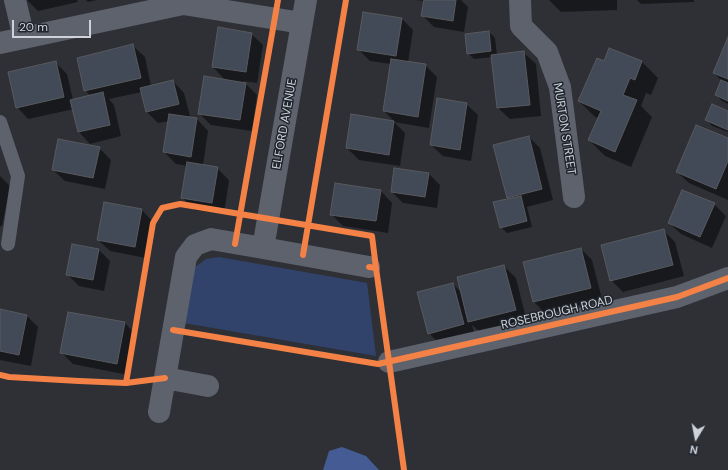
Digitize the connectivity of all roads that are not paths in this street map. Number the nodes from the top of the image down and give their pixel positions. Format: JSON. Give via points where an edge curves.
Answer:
{"nodes":[{"id":1,"x":15,"y":0,"type":"edge"},
{"id":2,"x":306,"y":0,"type":"edge"},
{"id":3,"x":520,"y":0,"type":"edge"},
{"id":4,"x":302,"y":23,"type":"junction"},
{"id":5,"x":24,"y":38,"type":"junction"},
{"id":6,"x":0,"y":43,"type":"edge"},
{"id":7,"x":0,"y":122,"type":"edge"},
{"id":8,"x":574,"y":198,"type":"dead end"},
{"id":9,"x":8,"y":244,"type":"dead end"},
{"id":10,"x":263,"y":248,"type":"junction"},
{"id":11,"x":369,"y":267,"type":"dead end"},
{"id":12,"x":728,"y":278,"type":"edge"},
{"id":13,"x":389,"y":362,"type":"dead end"},
{"id":14,"x":165,"y":378,"type":"junction"},
{"id":15,"x":208,"y":386,"type":"dead end"},
{"id":16,"x":159,"y":412,"type":"dead end"}],
"edges":[{"from":1,"to":5,"type":"street"},
{"from":2,"to":4,"type":"street","name":"ELFORD AVENUE"},
{"from":3,"to":8,"type":"street","name":"MURTON STREET","via":[[521,26],[547,52],[560,87]]},
{"from":4,"to":5,"type":"street","via":[[184,4]]},
{"from":4,"to":10,"type":"street","name":"ELFORD AVENUE"},
{"from":5,"to":6,"type":"street"},
{"from":7,"to":9,"type":"lane","via":[[18,176]]},
{"from":10,"to":11,"type":"street"},
{"from":10,"to":14,"type":"street","via":[[211,239],[195,245],[186,257]]},
{"from":12,"to":13,"type":"street","name":"ROSEBROUGH ROAD","via":[[676,297]]},
{"from":14,"to":15,"type":"street"},
{"from":14,"to":16,"type":"street"}]}
